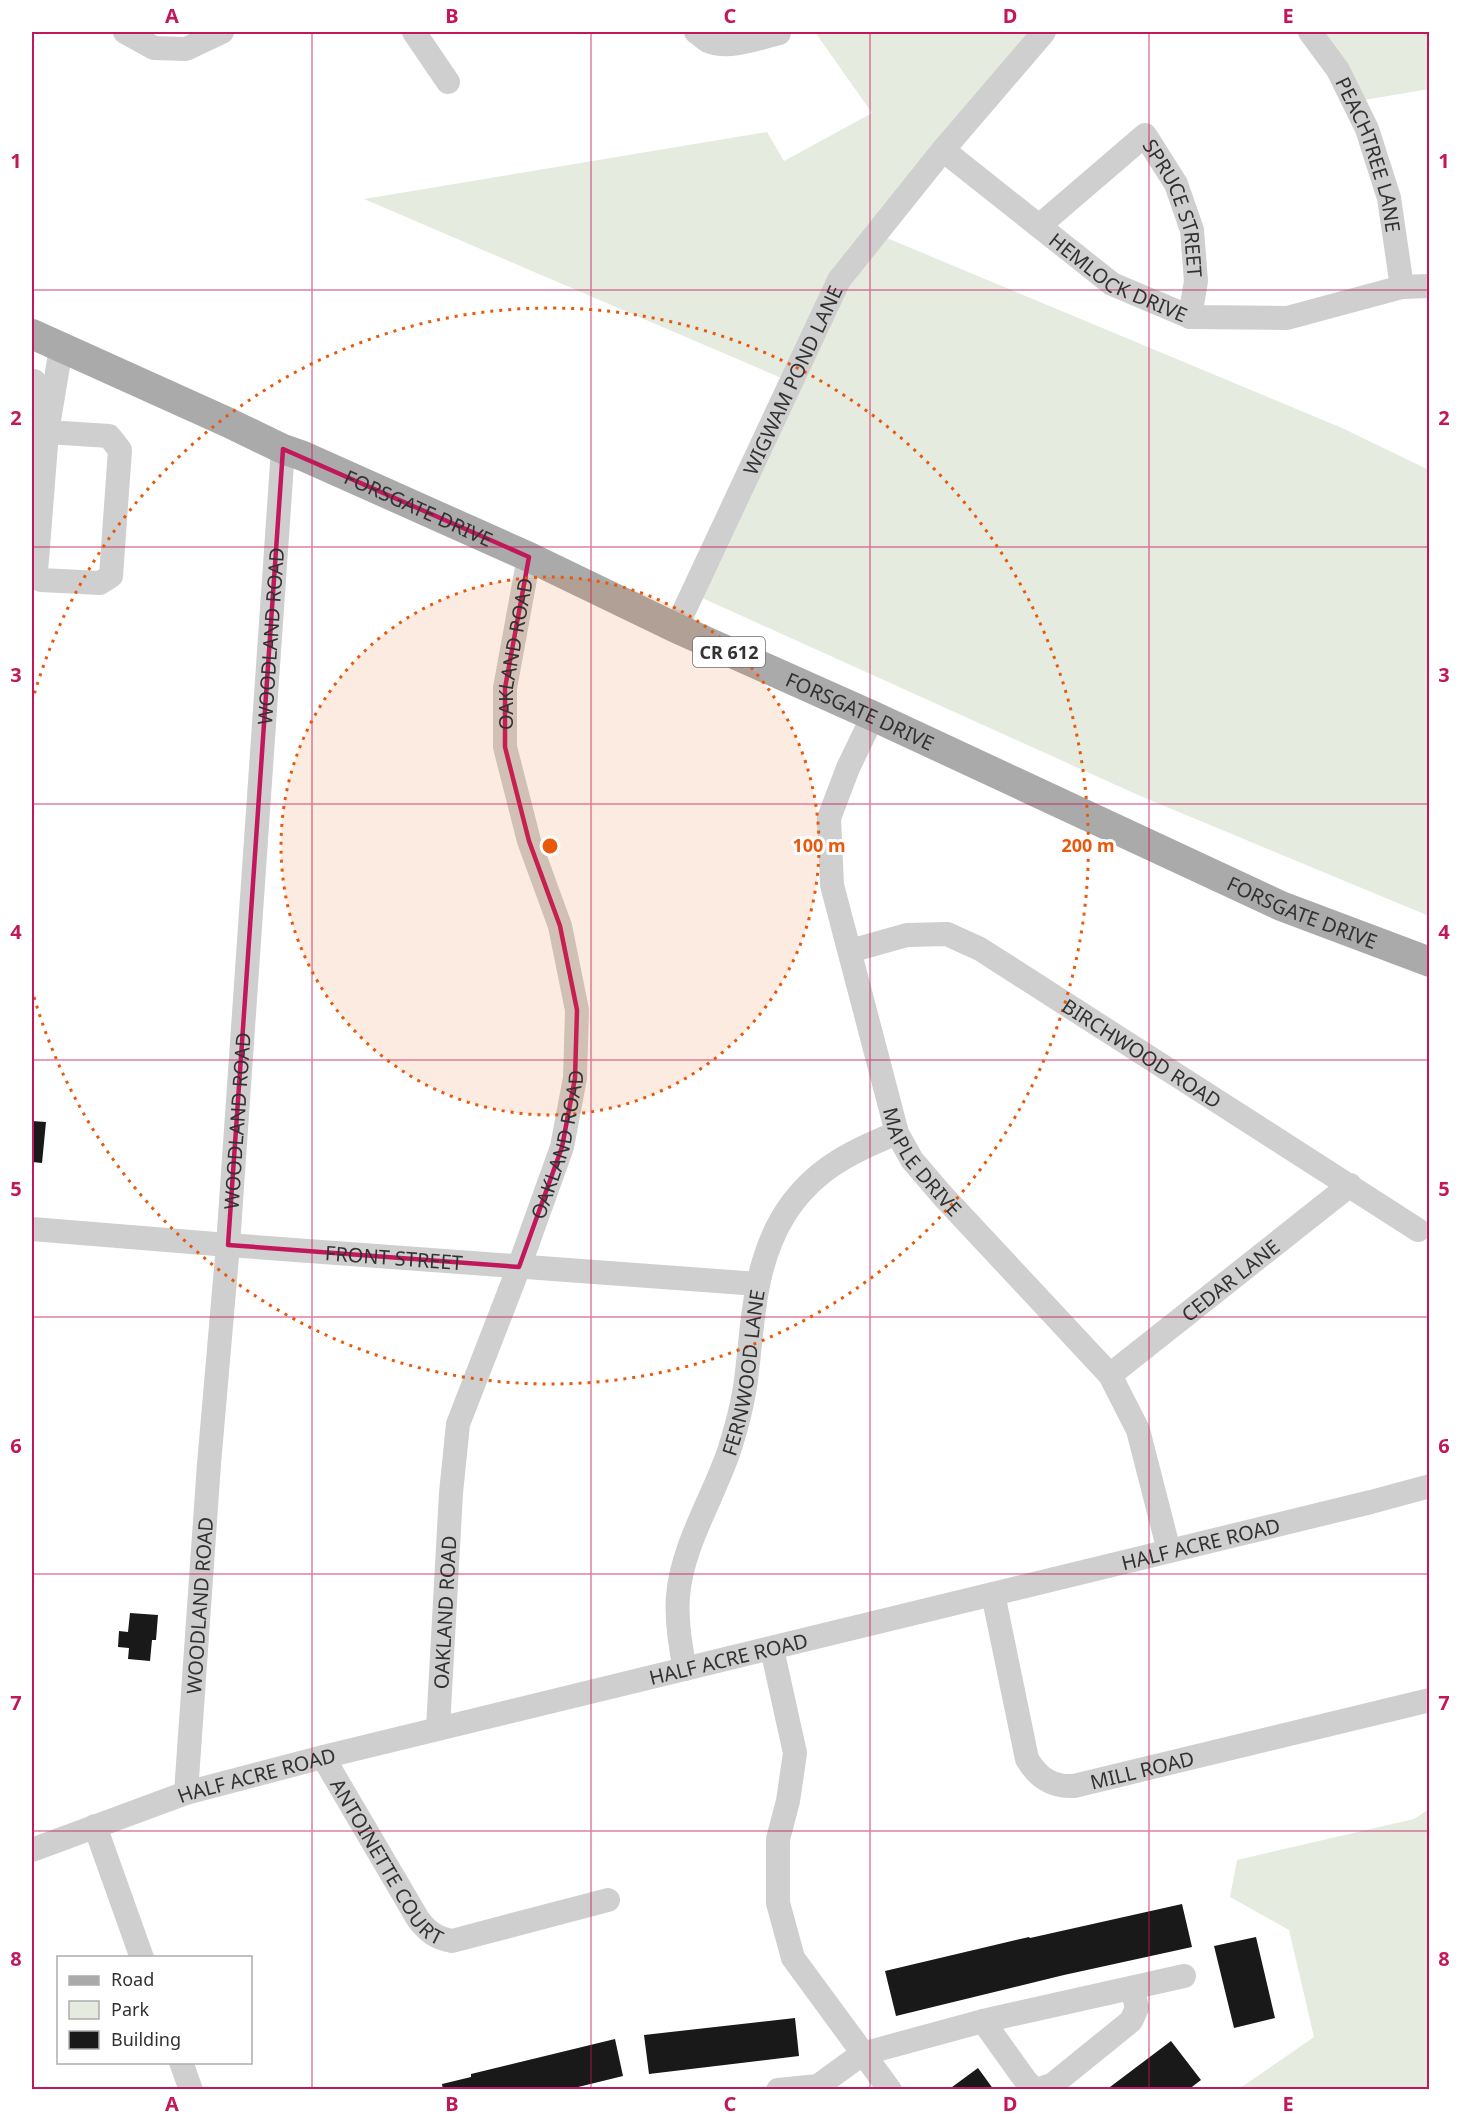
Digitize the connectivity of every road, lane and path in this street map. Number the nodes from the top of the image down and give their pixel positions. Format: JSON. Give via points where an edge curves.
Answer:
{"nodes":[{"id":1,"x":125,"y":32,"type":"edge"},
{"id":2,"x":222,"y":32,"type":"edge"},
{"id":3,"x":414,"y":32,"type":"edge"},
{"id":4,"x":696,"y":32,"type":"edge"},
{"id":5,"x":1044,"y":32,"type":"edge"},
{"id":6,"x":1310,"y":32,"type":"edge"},
{"id":7,"x":779,"y":33,"type":"dead end"},
{"id":8,"x":448,"y":82,"type":"dead end"},
{"id":9,"x":943,"y":150,"type":"junction"},
{"id":10,"x":1039,"y":226,"type":"junction"},
{"id":11,"x":1430,"y":286,"type":"edge"},
{"id":12,"x":1402,"y":287,"type":"junction"},
{"id":13,"x":1190,"y":317,"type":"junction"},
{"id":14,"x":32,"y":334,"type":"edge"},
{"id":15,"x":62,"y":348,"type":"junction"},
{"id":16,"x":32,"y":381,"type":"edge"},
{"id":17,"x":37,"y":427,"type":"edge"},
{"id":18,"x":283,"y":449,"type":"junction"},
{"id":19,"x":529,"y":557,"type":"junction"},
{"id":20,"x":676,"y":628,"type":"junction"},
{"id":21,"x":873,"y":716,"type":"junction"},
{"id":22,"x":850,"y":951,"type":"junction"},
{"id":23,"x":1430,"y":962,"type":"edge"},
{"id":24,"x":897,"y":1133,"type":"junction"},
{"id":25,"x":1350,"y":1185,"type":"junction"},
{"id":26,"x":32,"y":1229,"type":"edge"},
{"id":27,"x":1418,"y":1230,"type":"dead end"},
{"id":28,"x":228,"y":1245,"type":"junction"},
{"id":29,"x":519,"y":1267,"type":"junction"},
{"id":30,"x":758,"y":1284,"type":"junction"},
{"id":31,"x":1110,"y":1375,"type":"junction"},
{"id":32,"x":1430,"y":1486,"type":"edge"},
{"id":33,"x":1169,"y":1551,"type":"junction"},
{"id":34,"x":993,"y":1594,"type":"junction"},
{"id":35,"x":772,"y":1649,"type":"junction"},
{"id":36,"x":685,"y":1669,"type":"junction"},
{"id":37,"x":1430,"y":1700,"type":"edge"},
{"id":38,"x":438,"y":1728,"type":"junction"},
{"id":39,"x":323,"y":1757,"type":"junction"},
{"id":40,"x":186,"y":1793,"type":"junction"},
{"id":41,"x":95,"y":1826,"type":"junction"},
{"id":42,"x":32,"y":1850,"type":"edge"},
{"id":43,"x":608,"y":1900,"type":"dead end"},
{"id":44,"x":141,"y":1956,"type":"edge"},
{"id":45,"x":1184,"y":1977,"type":"dead end"},
{"id":46,"x":1132,"y":1988,"type":"junction"},
{"id":47,"x":983,"y":2021,"type":"junction"},
{"id":48,"x":862,"y":2054,"type":"junction"},
{"id":49,"x":182,"y":2064,"type":"edge"},
{"id":50,"x":191,"y":2090,"type":"edge"},
{"id":51,"x":778,"y":2090,"type":"edge"},
{"id":52,"x":890,"y":2090,"type":"edge"},
{"id":53,"x":1036,"y":2090,"type":"edge"}],
"edges":[{"from":1,"to":2,"type":"street","via":[[154,48],[186,49]]},
{"from":3,"to":8,"type":"street"},
{"from":4,"to":7,"type":"street","via":[[708,41],[723,44]]},
{"from":5,"to":9,"type":"street","name":"WIGWAM POND LANE"},
{"from":6,"to":12,"type":"street","name":"PEACHTREE LANE","via":[[1338,70],[1367,129],[1389,198]]},
{"from":9,"to":10,"type":"street","name":"HEMLOCK DRIVE"},
{"from":9,"to":20,"type":"street","name":"WIGWAM POND LANE","via":[[839,280]]},
{"from":10,"to":13,"type":"street","name":"HEMLOCK DRIVE","via":[[1112,284]]},
{"from":10,"to":13,"type":"street","name":"SPRUCE STREET","via":[[1145,135],[1176,184],[1192,231],[1196,281]]},
{"from":11,"to":12,"type":"street","name":"HEMLOCK DRIVE"},
{"from":12,"to":13,"type":"street","name":"HEMLOCK DRIVE","via":[[1287,318]]},
{"from":14,"to":15,"type":"main road","name":"FORSGATE DRIVE","number":"CR 612"},
{"from":15,"to":17,"type":"street"},
{"from":15,"to":18,"type":"main road","name":"FORSGATE DRIVE","number":"CR 612"},
{"from":16,"to":17,"type":"street"},
{"from":17,"to":17,"type":"street","via":[[36,572],[41,580],[100,582],[111,576],[120,450],[109,436]]},
{"from":18,"to":19,"type":"main road","name":"FORSGATE DRIVE","number":"CR 612"},
{"from":18,"to":28,"type":"street","name":"WOODLAND ROAD"},
{"from":19,"to":20,"type":"main road","name":"FORSGATE DRIVE","number":"CR 612"},
{"from":19,"to":29,"type":"street","name":"OAKLAND ROAD","via":[[505,688],[505,747],[529,841],[560,926],[577,1010],[575,1078],[562,1147]]},
{"from":20,"to":21,"type":"main road","name":"FORSGATE DRIVE","number":"CR 612"},
{"from":21,"to":22,"type":"street","name":"MAPLE DRIVE","via":[[828,818],[832,885]]},
{"from":21,"to":23,"type":"main road","name":"FORSGATE DRIVE","number":"CR 612","via":[[1281,906]]},
{"from":22,"to":24,"type":"street","name":"MAPLE DRIVE"},
{"from":22,"to":25,"type":"street","name":"BIRCHWOOD ROAD","via":[[907,935],[947,934],[980,949]]},
{"from":24,"to":30,"type":"street","name":"FERNWOOD LANE","via":[[836,1161],[805,1186],[768,1246]]},
{"from":24,"to":31,"type":"street","name":"MAPLE DRIVE","via":[[912,1160],[942,1195]]},
{"from":25,"to":27,"type":"street","name":"BIRCHWOOD ROAD"},
{"from":25,"to":31,"type":"street","name":"CEDAR LANE"},
{"from":26,"to":28,"type":"street","name":"FRONT STREET"},
{"from":28,"to":29,"type":"street","name":"FRONT STREET"},
{"from":28,"to":40,"type":"street","name":"WOODLAND ROAD"},
{"from":29,"to":30,"type":"street","name":"FRONT STREET"},
{"from":29,"to":38,"type":"street","name":"OAKLAND ROAD","via":[[458,1424]]},
{"from":30,"to":36,"type":"street","name":"FERNWOOD LANE","via":[[746,1384],[729,1450],[687,1556],[678,1595],[678,1635]]},
{"from":31,"to":33,"type":"street","name":"MAPLE DRIVE","via":[[1137,1430]]},
{"from":32,"to":33,"type":"street","name":"HALF ACRE ROAD"},
{"from":33,"to":34,"type":"street","name":"HALF ACRE ROAD"},
{"from":34,"to":35,"type":"street","name":"HALF ACRE ROAD"},
{"from":34,"to":37,"type":"street","name":"MILL ROAD","via":[[1027,1759],[1043,1779],[1063,1787]]},
{"from":35,"to":36,"type":"street","name":"HALF ACRE ROAD"},
{"from":35,"to":48,"type":"street","via":[[795,1753],[778,1839],[778,1903],[793,1958]]},
{"from":36,"to":38,"type":"street","name":"HALF ACRE ROAD"},
{"from":38,"to":39,"type":"street","name":"HALF ACRE ROAD"},
{"from":39,"to":40,"type":"street","name":"HALF ACRE ROAD"},
{"from":39,"to":43,"type":"street","name":"ANTOINETTE COURT","via":[[418,1919],[438,1938],[452,1941]]},
{"from":40,"to":41,"type":"street","name":"HALF ACRE ROAD"},
{"from":41,"to":42,"type":"street","name":"HALF ACRE ROAD"},
{"from":41,"to":44,"type":"street"},
{"from":45,"to":46,"type":"street"},
{"from":46,"to":47,"type":"street"},
{"from":46,"to":53,"type":"street","via":[[1137,2008],[1131,2021],[1052,2085]]},
{"from":47,"to":48,"type":"street"},
{"from":47,"to":53,"type":"street","via":[[1026,2082]]},
{"from":48,"to":51,"type":"street","via":[[818,2086]]},
{"from":48,"to":52,"type":"street"},
{"from":49,"to":50,"type":"street"}]}
